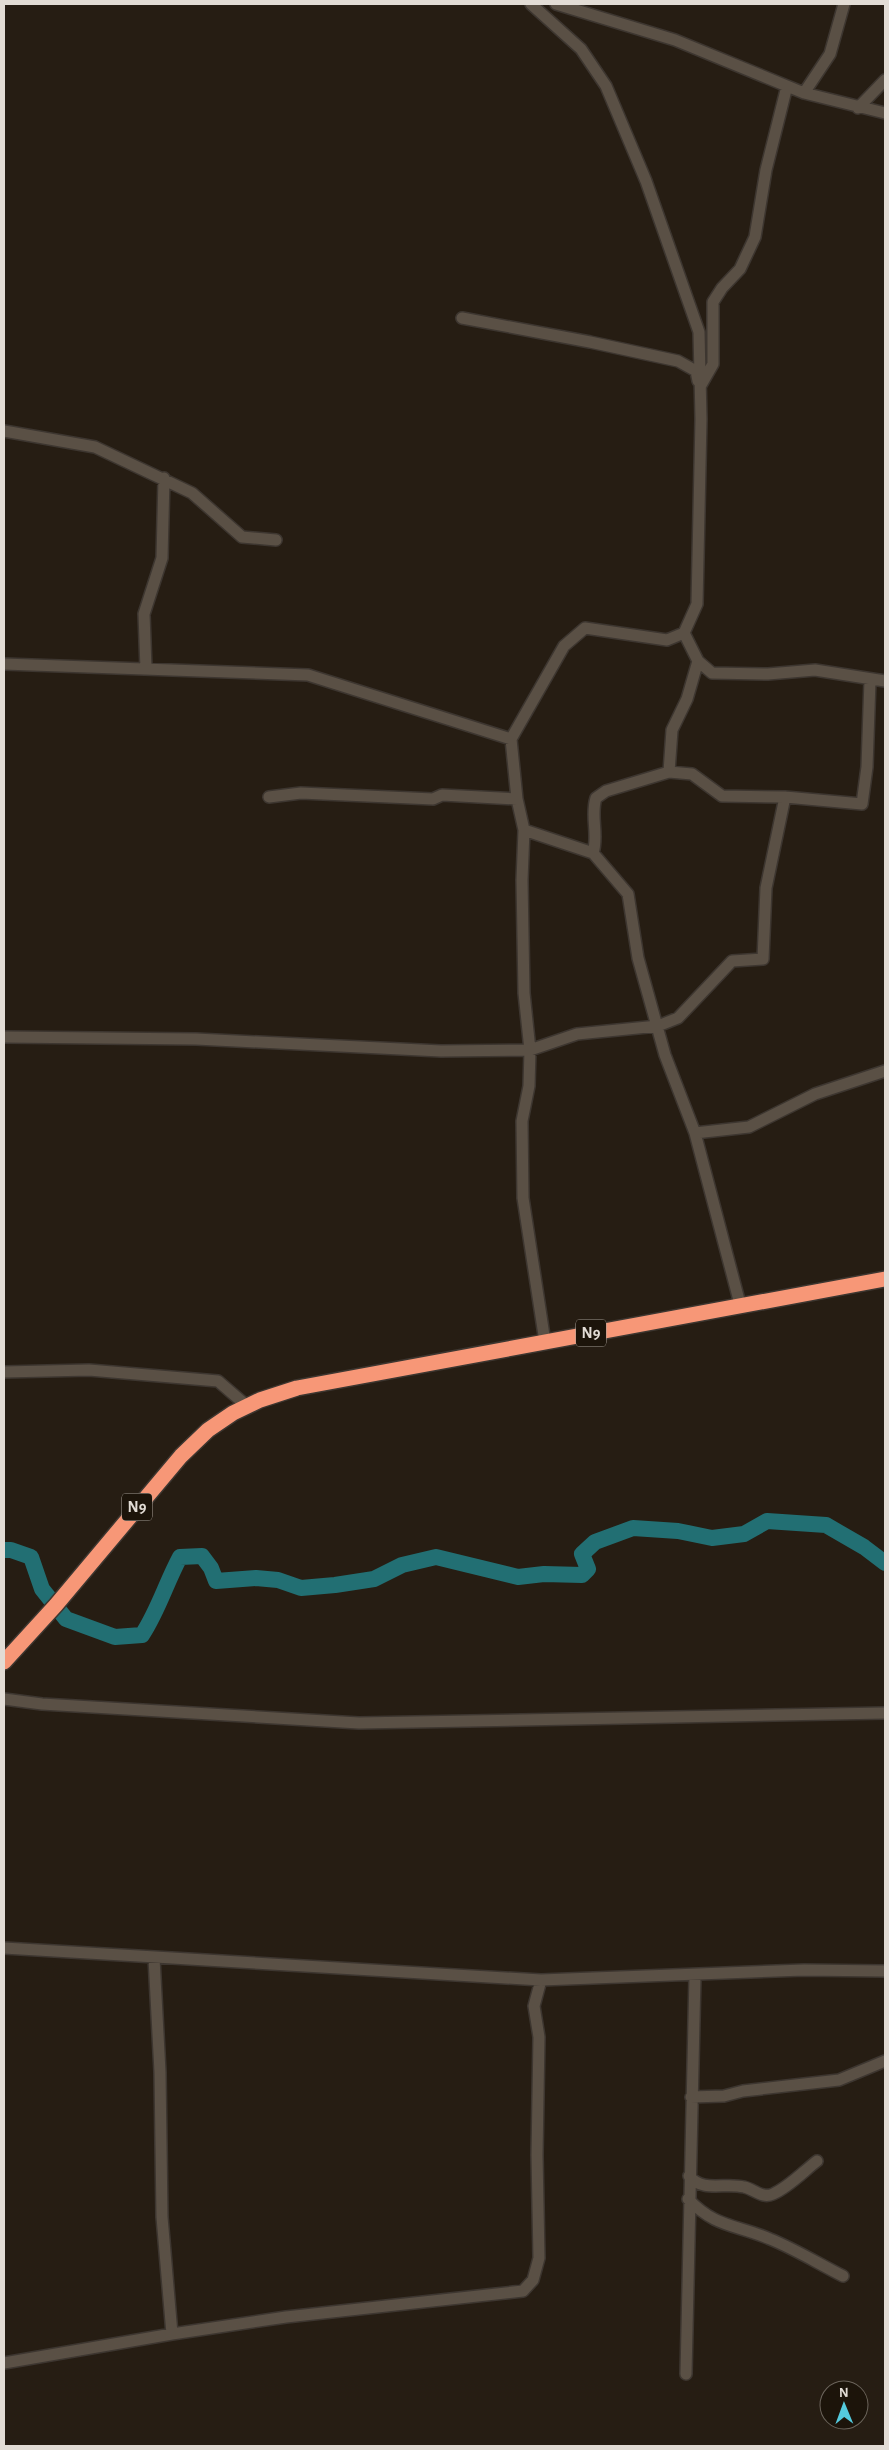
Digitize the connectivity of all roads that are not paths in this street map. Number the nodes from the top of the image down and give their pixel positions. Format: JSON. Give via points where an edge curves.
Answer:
{"nodes":[{"id":1,"x":531,"y":4,"type":"edge"},
{"id":2,"x":556,"y":4,"type":"edge"},
{"id":3,"x":844,"y":4,"type":"edge"},
{"id":4,"x":885,"y":80,"type":"edge"},
{"id":5,"x":788,"y":86,"type":"junction"},
{"id":6,"x":804,"y":93,"type":"junction"},
{"id":7,"x":858,"y":108,"type":"junction"},
{"id":8,"x":885,"y":113,"type":"edge"},
{"id":9,"x":462,"y":318,"type":"dead end"},
{"id":10,"x":701,"y":388,"type":"junction"},
{"id":11,"x":4,"y":431,"type":"edge"},
{"id":12,"x":164,"y":478,"type":"junction"},
{"id":13,"x":276,"y":540,"type":"dead end"},
{"id":14,"x":684,"y":633,"type":"junction"},
{"id":15,"x":698,"y":661,"type":"junction"},
{"id":16,"x":4,"y":664,"type":"edge"},
{"id":17,"x":146,"y":669,"type":"junction"},
{"id":18,"x":870,"y":680,"type":"junction"},
{"id":19,"x":885,"y":682,"type":"edge"},
{"id":20,"x":511,"y":739,"type":"junction"},
{"id":21,"x":669,"y":772,"type":"junction"},
{"id":22,"x":269,"y":797,"type":"dead end"},
{"id":23,"x":785,"y":797,"type":"junction"},
{"id":24,"x":517,"y":799,"type":"junction"},
{"id":25,"x":524,"y":830,"type":"junction"},
{"id":26,"x":593,"y":853,"type":"junction"},
{"id":27,"x":658,"y":1026,"type":"junction"},
{"id":28,"x":4,"y":1037,"type":"edge"},
{"id":29,"x":530,"y":1050,"type":"junction"},
{"id":30,"x":885,"y":1071,"type":"edge"},
{"id":31,"x":695,"y":1133,"type":"junction"},
{"id":32,"x":885,"y":1279,"type":"edge"},
{"id":33,"x":740,"y":1304,"type":"junction"},
{"id":34,"x":545,"y":1342,"type":"junction"},
{"id":35,"x":4,"y":1372,"type":"edge"},
{"id":36,"x":247,"y":1406,"type":"junction"},
{"id":37,"x":4,"y":1662,"type":"edge"},
{"id":38,"x":4,"y":1699,"type":"edge"},
{"id":39,"x":885,"y":1713,"type":"edge"},
{"id":40,"x":4,"y":1948,"type":"edge"},
{"id":41,"x":154,"y":1958,"type":"junction"},
{"id":42,"x":885,"y":1971,"type":"edge"},
{"id":43,"x":695,"y":1976,"type":"junction"},
{"id":44,"x":541,"y":1980,"type":"junction"},
{"id":45,"x":885,"y":2061,"type":"edge"},
{"id":46,"x":691,"y":2097,"type":"junction"},
{"id":47,"x":817,"y":2162,"type":"dead end"},
{"id":48,"x":689,"y":2176,"type":"junction"},
{"id":49,"x":688,"y":2199,"type":"junction"},
{"id":50,"x":843,"y":2276,"type":"dead end"},
{"id":51,"x":172,"y":2334,"type":"junction"},
{"id":52,"x":4,"y":2363,"type":"edge"},
{"id":53,"x":686,"y":2374,"type":"dead end"}],
"edges":[{"from":1,"to":10,"type":"street","via":[[581,49],[606,86],[646,181],[699,332]]},
{"from":2,"to":5,"type":"street","via":[[675,40]]},
{"from":3,"to":6,"type":"street","via":[[830,54]]},
{"from":4,"to":7,"type":"street"},
{"from":5,"to":6,"type":"street"},
{"from":5,"to":10,"type":"street","via":[[766,170],[755,237],[740,269],[713,302],[713,364]]},
{"from":6,"to":7,"type":"street"},
{"from":7,"to":8,"type":"street"},
{"from":9,"to":10,"type":"street","via":[[678,361],[696,372]]},
{"from":10,"to":14,"type":"street","via":[[697,604]]},
{"from":11,"to":12,"type":"street","via":[[95,447]]},
{"from":12,"to":13,"type":"street","via":[[192,492],[242,537]]},
{"from":12,"to":17,"type":"street","via":[[162,558],[144,614]]},
{"from":14,"to":15,"type":"street"},
{"from":14,"to":20,"type":"street","via":[[667,640],[585,628],[564,646]]},
{"from":15,"to":18,"type":"street","via":[[712,673],[768,674],[816,670]]},
{"from":15,"to":21,"type":"street","via":[[687,699],[672,730]]},
{"from":16,"to":17,"type":"street"},
{"from":17,"to":20,"type":"street","via":[[308,675]]},
{"from":18,"to":19,"type":"street"},
{"from":18,"to":23,"type":"street","via":[[867,767],[862,804]]},
{"from":20,"to":24,"type":"street"},
{"from":21,"to":23,"type":"street","via":[[692,774],[722,796]]},
{"from":21,"to":26,"type":"street","via":[[606,791],[596,798]]},
{"from":22,"to":24,"type":"street","via":[[301,793]]},
{"from":23,"to":27,"type":"street","via":[[766,888],[763,959],[732,961],[678,1018]]},
{"from":24,"to":25,"type":"street"},
{"from":25,"to":26,"type":"street"},
{"from":25,"to":29,"type":"street","via":[[524,993]]},
{"from":26,"to":27,"type":"street","via":[[628,894],[638,958]]},
{"from":27,"to":29,"type":"street","via":[[577,1034]]},
{"from":27,"to":31,"type":"street","via":[[665,1055]]},
{"from":28,"to":29,"type":"street"},
{"from":29,"to":34,"type":"street","via":[[529,1086],[522,1121],[523,1198]]},
{"from":30,"to":31,"type":"street","via":[[815,1094],[749,1127]]},
{"from":31,"to":33,"type":"street"},
{"from":32,"to":33,"type":"highway","number":"N9"},
{"from":33,"to":34,"type":"highway","number":"N9"},
{"from":34,"to":36,"type":"highway","number":"N9","via":[[297,1388]]},
{"from":35,"to":36,"type":"street","via":[[89,1370],[218,1381]]},
{"from":36,"to":37,"type":"highway","number":"N9","via":[[208,1430],[181,1456],[56,1606]]},
{"from":38,"to":39,"type":"street","via":[[359,1723]]},
{"from":40,"to":41,"type":"street"},
{"from":41,"to":44,"type":"street"},
{"from":41,"to":51,"type":"street","via":[[162,2217]]},
{"from":42,"to":43,"type":"street","via":[[804,1970]]},
{"from":43,"to":44,"type":"street"},
{"from":43,"to":46,"type":"street"},
{"from":44,"to":51,"type":"street","via":[[534,2006],[539,2037],[536,2155],[539,2258],[533,2280],[523,2291],[286,2317]]},
{"from":45,"to":46,"type":"street","via":[[839,2080],[724,2096]]},
{"from":46,"to":48,"type":"street"},
{"from":47,"to":48,"type":"street","via":[[772,2194],[762,2195],[733,2185],[707,2186]]},
{"from":48,"to":49,"type":"street"},
{"from":49,"to":50,"type":"street","via":[[717,2222],[772,2239]]},
{"from":49,"to":53,"type":"street"},
{"from":51,"to":52,"type":"street"}]}
